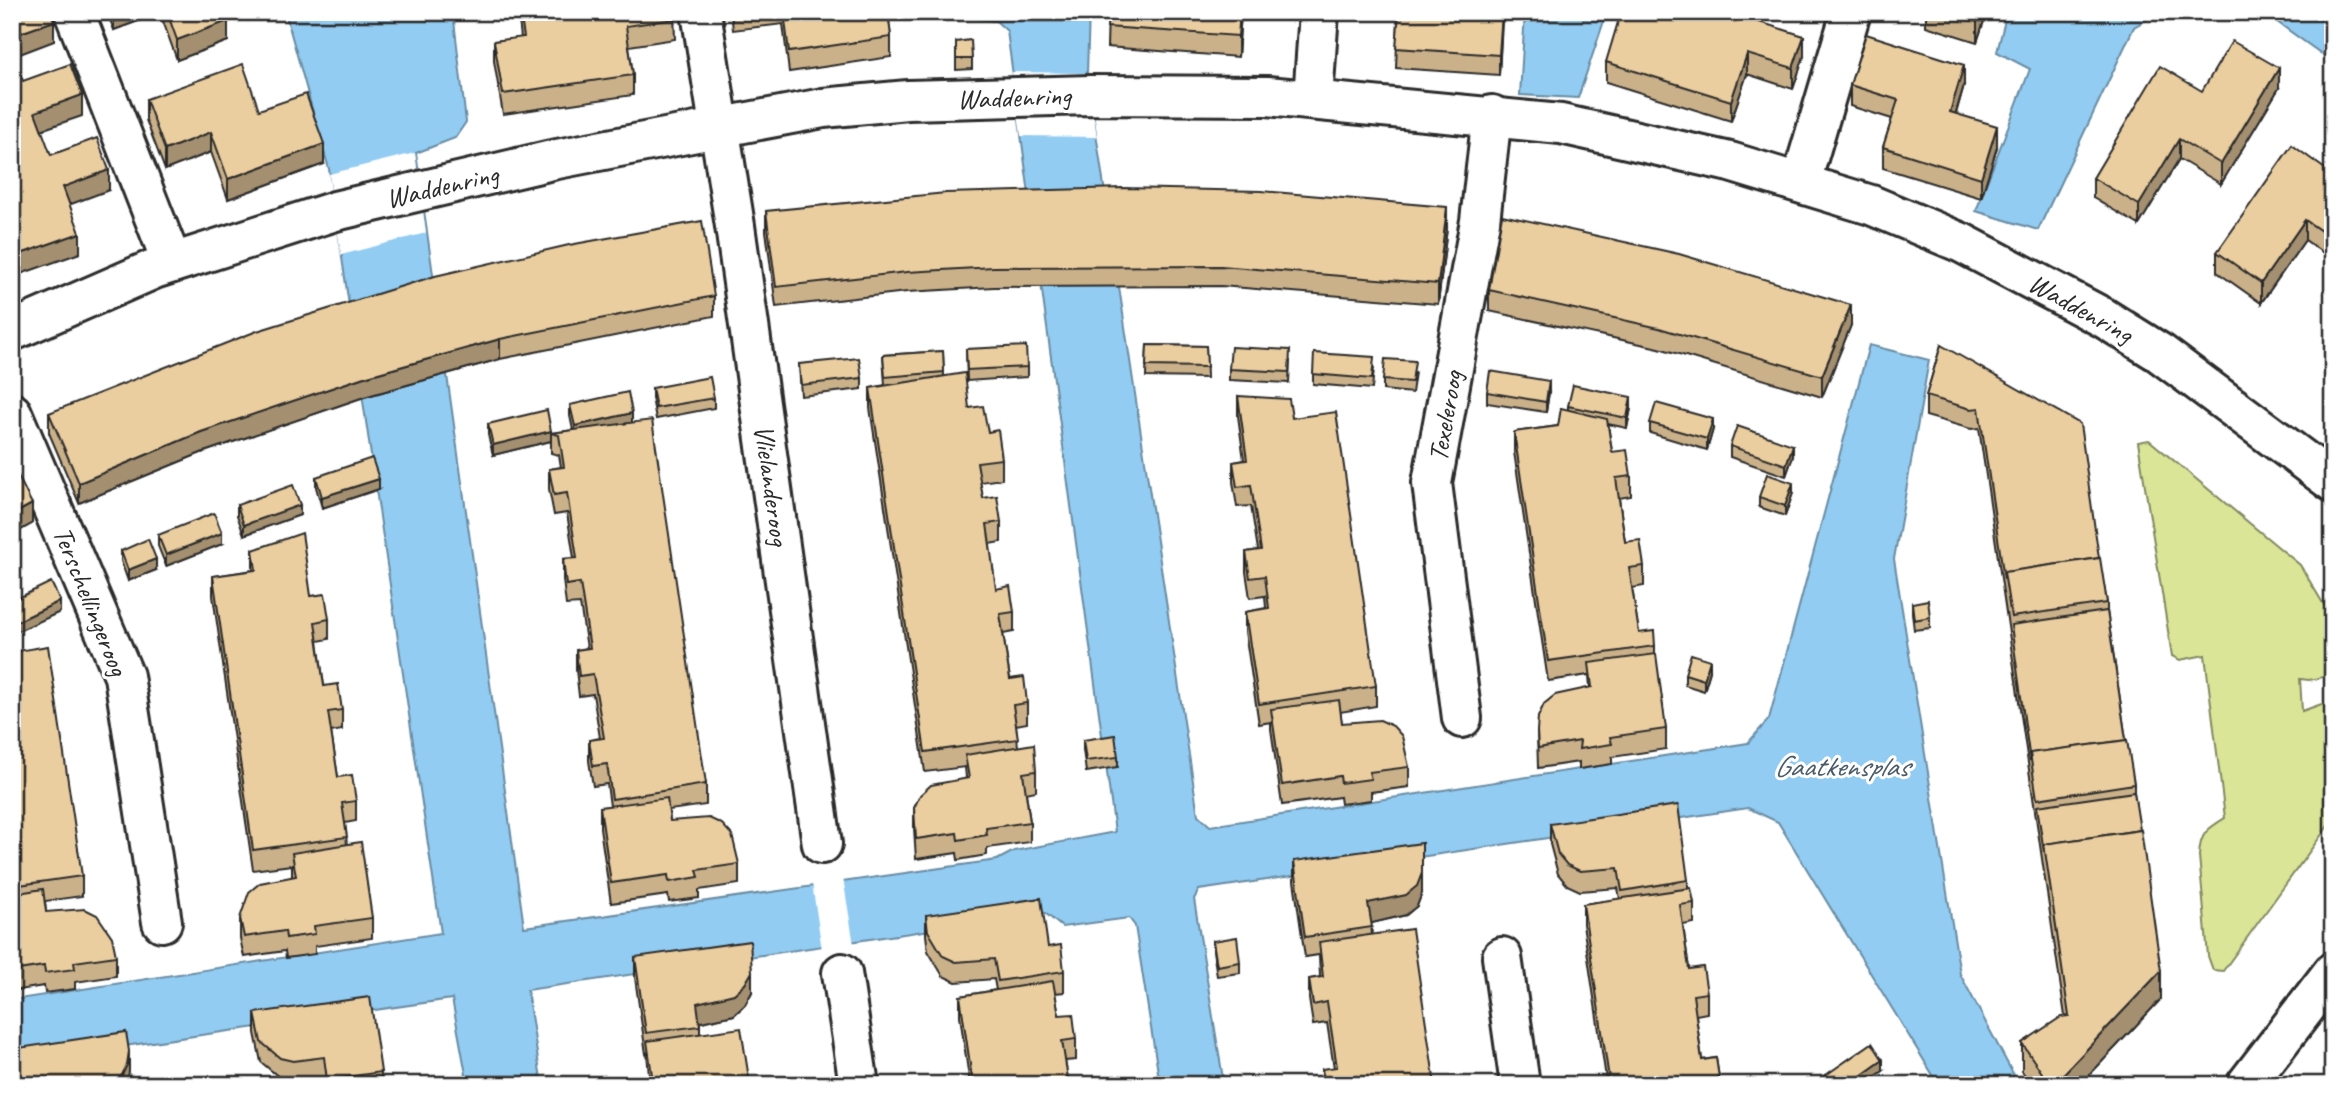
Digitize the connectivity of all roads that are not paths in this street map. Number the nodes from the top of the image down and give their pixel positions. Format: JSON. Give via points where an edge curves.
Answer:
{"nodes":[{"id":1,"x":74,"y":12,"type":"edge"},
{"id":2,"x":701,"y":12,"type":"edge"},
{"id":3,"x":1319,"y":12,"type":"edge"},
{"id":4,"x":1851,"y":12,"type":"edge"},
{"id":5,"x":1313,"y":99,"type":"junction"},
{"id":6,"x":1492,"y":115,"type":"junction"},
{"id":7,"x":717,"y":128,"type":"junction"},
{"id":8,"x":1801,"y":182,"type":"junction"},
{"id":9,"x":172,"y":264,"type":"junction"},
{"id":10,"x":12,"y":331,"type":"edge"},
{"id":11,"x":12,"y":413,"type":"edge"},
{"id":12,"x":2333,"y":482,"type":"edge"},
{"id":13,"x":1462,"y":718,"type":"dead end"},
{"id":14,"x":822,"y":844,"type":"dead end"},
{"id":15,"x":162,"y":922,"type":"dead end"},
{"id":16,"x":1502,"y":957,"type":"dead end"},
{"id":17,"x":2333,"y":972,"type":"edge"},
{"id":18,"x":842,"y":973,"type":"dead end"},
{"id":19,"x":859,"y":1085,"type":"edge"},
{"id":20,"x":1520,"y":1085,"type":"edge"},
{"id":21,"x":2246,"y":1085,"type":"edge"}],
"edges":[{"from":1,"to":9,"type":"street"},
{"from":2,"to":7,"type":"street"},
{"from":3,"to":5,"type":"street"},
{"from":4,"to":8,"type":"street"},
{"from":5,"to":6,"type":"street","name":"Waddenring"},
{"from":5,"to":7,"type":"street","name":"Waddenring","via":[[1227,94],[908,100],[823,108]]},
{"from":6,"to":8,"type":"street","name":"Waddenring","via":[[1601,132]]},
{"from":6,"to":13,"type":"street","name":"Texeleroog","via":[[1480,221],[1433,483]]},
{"from":7,"to":9,"type":"street","name":"Waddenring","via":[[552,160],[335,211]]},
{"from":7,"to":14,"type":"street","name":"Vlielanderoog","via":[[735,226]]},
{"from":8,"to":12,"type":"street","name":"Waddenring","via":[[1950,237],[2104,318],[2160,353]]},
{"from":9,"to":10,"type":"street","name":"Waddenring"},
{"from":11,"to":15,"type":"street","name":"Terschellingeroog","via":[[124,676]]},
{"from":16,"to":20,"type":"street"},
{"from":17,"to":21,"type":"street"},
{"from":18,"to":19,"type":"street"}]}
